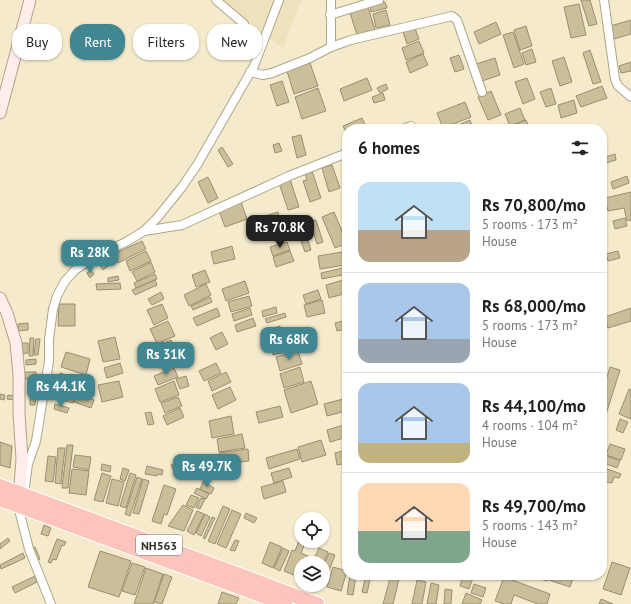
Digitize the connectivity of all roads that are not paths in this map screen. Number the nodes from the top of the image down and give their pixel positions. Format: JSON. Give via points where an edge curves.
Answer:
{"nodes":[{"id":1,"x":30,"y":0,"type":"edge"},
{"id":2,"x":216,"y":0,"type":"edge"},
{"id":3,"x":279,"y":0,"type":"edge"},
{"id":4,"x":331,"y":0,"type":"edge"},
{"id":5,"x":380,"y":0,"type":"edge"},
{"id":6,"x":604,"y":0,"type":"edge"},
{"id":7,"x":330,"y":15,"type":"junction"},
{"id":8,"x":244,"y":24,"type":"dead end"},
{"id":9,"x":330,"y":47,"type":"junction"},
{"id":10,"x":250,"y":72,"type":"junction"},
{"id":11,"x":482,"y":92,"type":"dead end"},
{"id":12,"x":631,"y":97,"type":"edge"},
{"id":13,"x":0,"y":113,"type":"edge"},
{"id":14,"x":342,"y":155,"type":"edge"},
{"id":15,"x":144,"y":231,"type":"junction"},
{"id":16,"x":0,"y":298,"type":"edge"},
{"id":17,"x":0,"y":486,"type":"edge"},
{"id":18,"x":21,"y":498,"type":"junction"},
{"id":19,"x":0,"y":499,"type":"edge"},
{"id":20,"x":51,"y":604,"type":"edge"},
{"id":21,"x":284,"y":604,"type":"edge"},
{"id":22,"x":317,"y":604,"type":"edge"}],
"edges":[{"from":1,"to":13,"type":"street"},
{"from":2,"to":8,"type":"street"},
{"from":3,"to":10,"type":"street"},
{"from":4,"to":7,"type":"street"},
{"from":5,"to":7,"type":"street"},
{"from":6,"to":12,"type":"street","via":[[615,79],[618,86]]},
{"from":7,"to":9,"type":"street"},
{"from":9,"to":10,"type":"street","via":[[272,73],[263,75]]},
{"from":9,"to":11,"type":"street","via":[[452,16],[457,20]]},
{"from":10,"to":15,"type":"street","via":[[197,165],[182,187]]},
{"from":14,"to":15,"type":"street","via":[[182,225]]},
{"from":15,"to":18,"type":"street","via":[[75,270],[57,296],[53,309],[49,361],[36,441]]},
{"from":16,"to":18,"type":"street","via":[[16,343],[22,459]]},
{"from":17,"to":18,"type":"highway","number":"NH563"},
{"from":18,"to":19,"type":"highway","number":"NH563"},
{"from":18,"to":20,"type":"street","via":[[29,549]]},
{"from":18,"to":21,"type":"highway","number":"NH563"},
{"from":18,"to":22,"type":"highway","number":"NH563"}]}
